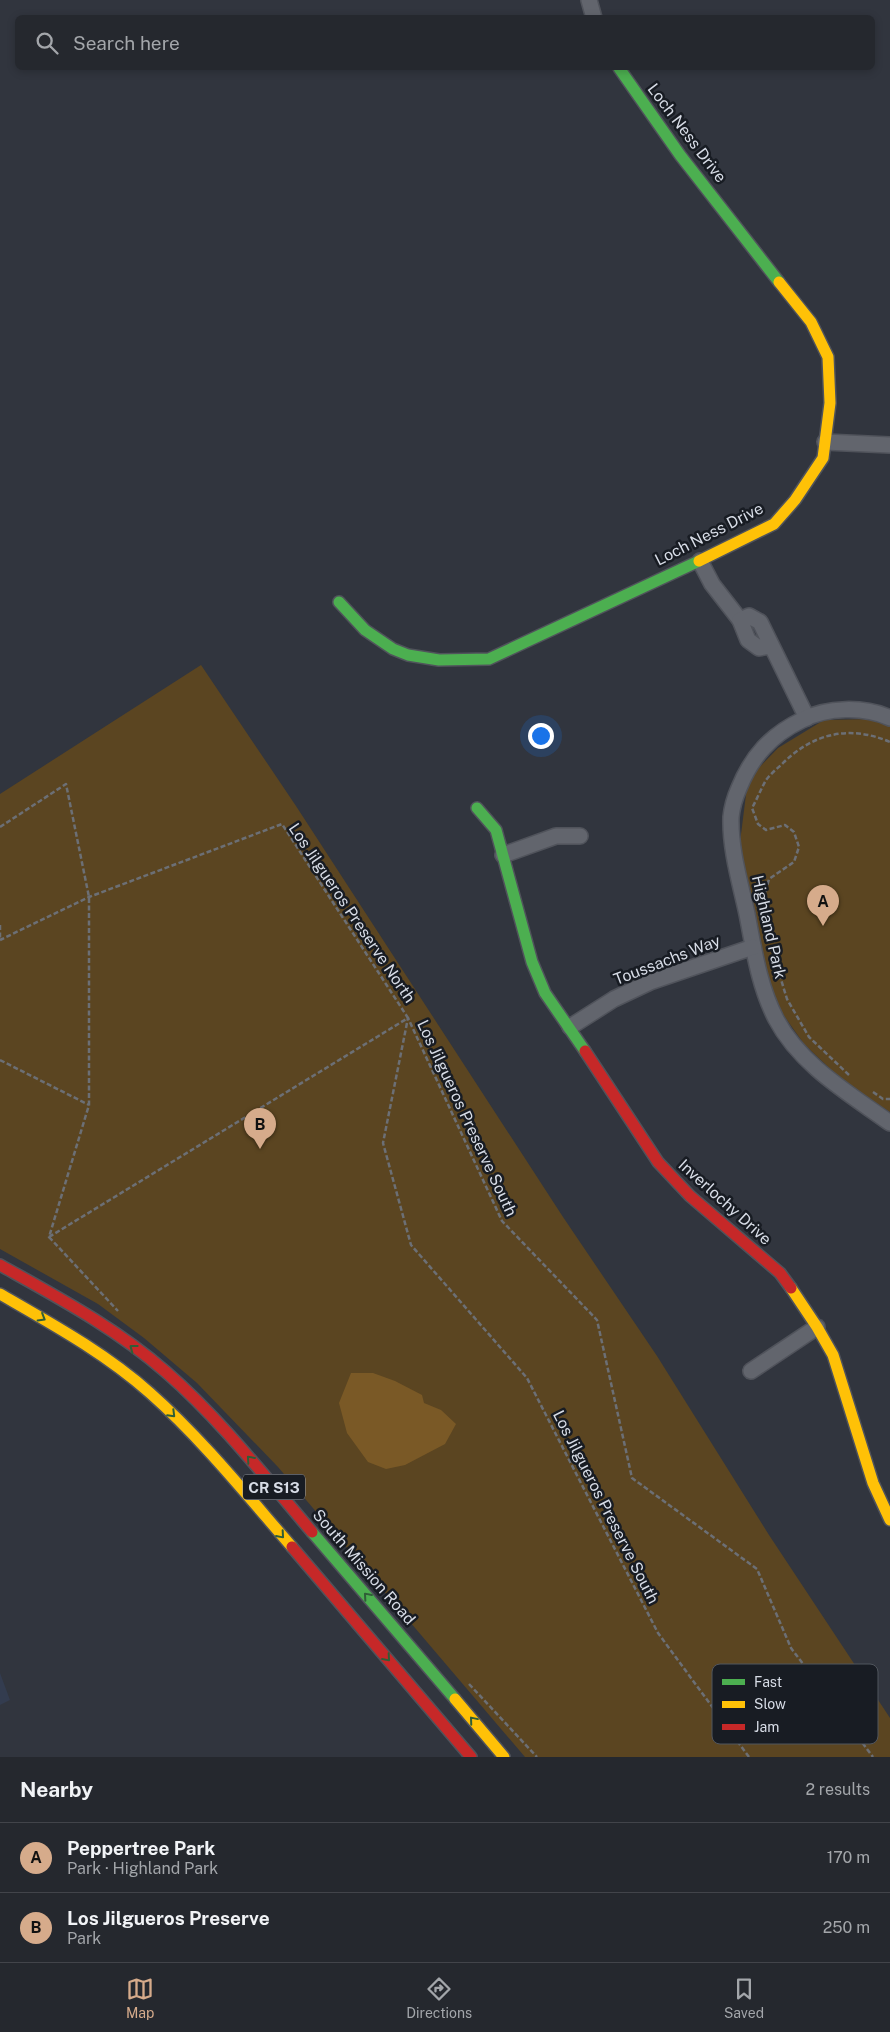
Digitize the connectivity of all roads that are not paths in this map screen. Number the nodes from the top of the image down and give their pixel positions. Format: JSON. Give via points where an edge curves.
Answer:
{"nodes":[{"id":1,"x":589,"y":0,"type":"edge"},
{"id":2,"x":593,"y":15,"type":"edge"},
{"id":3,"x":620,"y":70,"type":"edge"},
{"id":4,"x":825,"y":442,"type":"junction"},
{"id":5,"x":890,"y":446,"type":"edge"},
{"id":6,"x":700,"y":560,"type":"junction"},
{"id":7,"x":339,"y":602,"type":"dead end"},
{"id":8,"x":807,"y":718,"type":"junction"},
{"id":9,"x":890,"y":718,"type":"edge"},
{"id":10,"x":477,"y":808,"type":"dead end"},
{"id":11,"x":580,"y":836,"type":"dead end"},
{"id":12,"x":503,"y":854,"type":"junction"},
{"id":13,"x":753,"y":946,"type":"junction"},
{"id":14,"x":570,"y":1027,"type":"junction"},
{"id":15,"x":890,"y":1123,"type":"edge"},
{"id":16,"x":0,"y":1265,"type":"edge"},
{"id":17,"x":0,"y":1294,"type":"edge"},
{"id":18,"x":816,"y":1327,"type":"junction"},
{"id":19,"x":751,"y":1371,"type":"dead end"},
{"id":20,"x":890,"y":1520,"type":"edge"},
{"id":21,"x":471,"y":1757,"type":"edge"},
{"id":22,"x":504,"y":1757,"type":"edge"}],
"edges":[{"from":1,"to":2,"type":"street"},
{"from":3,"to":4,"type":"street","name":"Loch Ness Drive","via":[[680,155],[811,322],[828,356],[830,403]]},
{"from":4,"to":5,"type":"street"},
{"from":4,"to":6,"type":"street","name":"Loch Ness Drive","via":[[823,458],[774,524]]},
{"from":6,"to":7,"type":"street","name":"Loch Ness Drive","via":[[489,659],[422,660],[393,649],[366,631]]},
{"from":6,"to":8,"type":"street","via":[[712,584],[740,620],[749,616],[760,622]]},
{"from":8,"to":9,"type":"street","name":"Highland Park","via":[[860,710]]},
{"from":8,"to":13,"type":"street","name":"Highland Park","via":[[787,727],[756,754],[734,799],[731,816],[733,844]]},
{"from":10,"to":12,"type":"street","name":"Inverlochy Drive","via":[[496,830]]},
{"from":11,"to":12,"type":"street","via":[[556,836]]},
{"from":12,"to":14,"type":"street","name":"Inverlochy Drive","via":[[532,962],[545,993]]},
{"from":13,"to":14,"type":"street","name":"Toussachs Way","via":[[650,982],[614,999]]},
{"from":13,"to":15,"type":"street","name":"Highland Park","via":[[759,977],[777,1020],[794,1045],[817,1068]]},
{"from":14,"to":18,"type":"street","name":"Inverlochy Drive","via":[[658,1162],[690,1196],[780,1273]]},
{"from":22,"to":16,"type":"street","name":"South Mission Road","number":"CR S13","one_way":true,"via":[[231,1437],[166,1372],[94,1318]]},
{"from":17,"to":21,"type":"street","number":"CR S13","one_way":true,"via":[[80,1340],[156,1399],[212,1454]]},
{"from":18,"to":19,"type":"street"},
{"from":18,"to":20,"type":"street","name":"Inverlochy Drive","via":[[833,1355],[873,1483]]}]}
